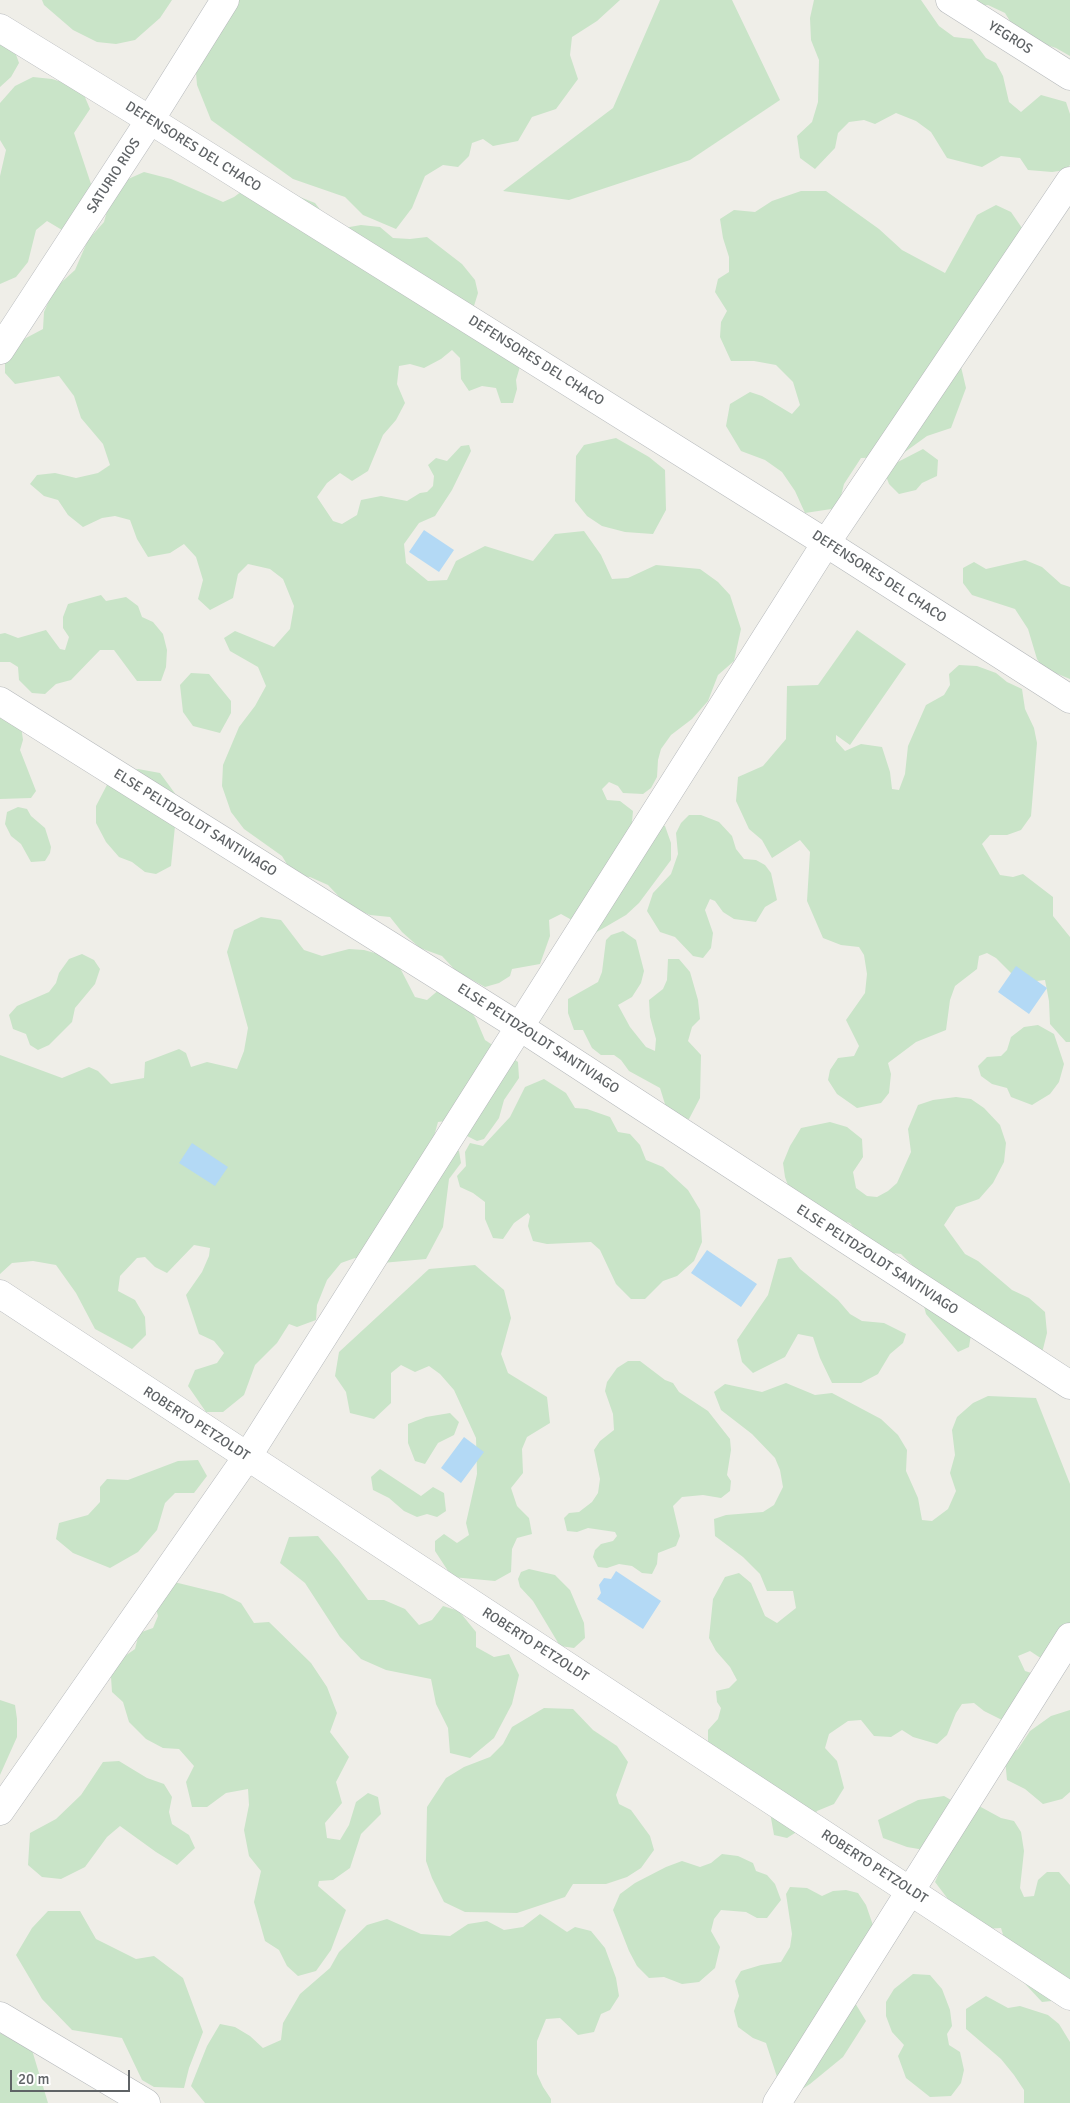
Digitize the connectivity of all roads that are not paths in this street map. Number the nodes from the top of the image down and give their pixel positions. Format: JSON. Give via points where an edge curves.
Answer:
{"nodes":[{"id":1,"x":225,"y":0,"type":"edge"},
{"id":2,"x":950,"y":0,"type":"edge"},
{"id":3,"x":0,"y":28,"type":"edge"},
{"id":4,"x":1070,"y":76,"type":"edge"},
{"id":5,"x":150,"y":120,"type":"junction"},
{"id":6,"x":1070,"y":181,"type":"edge"},
{"id":7,"x":0,"y":350,"type":"edge"},
{"id":8,"x":826,"y":543,"type":"junction"},
{"id":9,"x":1070,"y":699,"type":"edge"},
{"id":10,"x":0,"y":701,"type":"edge"},
{"id":11,"x":520,"y":1026,"type":"junction"},
{"id":12,"x":0,"y":1294,"type":"edge"},
{"id":13,"x":1070,"y":1385,"type":"edge"},
{"id":14,"x":247,"y":1457,"type":"junction"},
{"id":15,"x":1070,"y":1637,"type":"edge"},
{"id":16,"x":0,"y":1811,"type":"edge"},
{"id":17,"x":910,"y":1891,"type":"junction"},
{"id":18,"x":1070,"y":1996,"type":"edge"},
{"id":19,"x":0,"y":2016,"type":"edge"},
{"id":20,"x":146,"y":2103,"type":"edge"},
{"id":21,"x":777,"y":2103,"type":"edge"}],
"edges":[{"from":1,"to":5,"type":"street","name":"SATURIO RIOS"},
{"from":2,"to":4,"type":"street","name":"YEGROS"},
{"from":3,"to":5,"type":"street","name":"DEFENSORES DEL CHACO"},
{"from":5,"to":7,"type":"street","name":"SATURIO RIOS"},
{"from":5,"to":8,"type":"street","name":"DEFENSORES DEL CHACO"},
{"from":6,"to":8,"type":"street"},
{"from":8,"to":9,"type":"street","name":"DEFENSORES DEL CHACO"},
{"from":8,"to":11,"type":"street"},
{"from":10,"to":11,"type":"street","name":"ELSE PELTDZOLDT SANTIVIAGO"},
{"from":11,"to":13,"type":"street","name":"ELSE PELTDZOLDT SANTIVIAGO"},
{"from":11,"to":14,"type":"street"},
{"from":12,"to":14,"type":"street","name":"ROBERTO PETZOLDT"},
{"from":14,"to":16,"type":"street"},
{"from":14,"to":17,"type":"street","name":"ROBERTO PETZOLDT"},
{"from":15,"to":17,"type":"street"},
{"from":17,"to":18,"type":"street","name":"ROBERTO PETZOLDT"},
{"from":17,"to":21,"type":"street"},
{"from":19,"to":20,"type":"street"}]}
